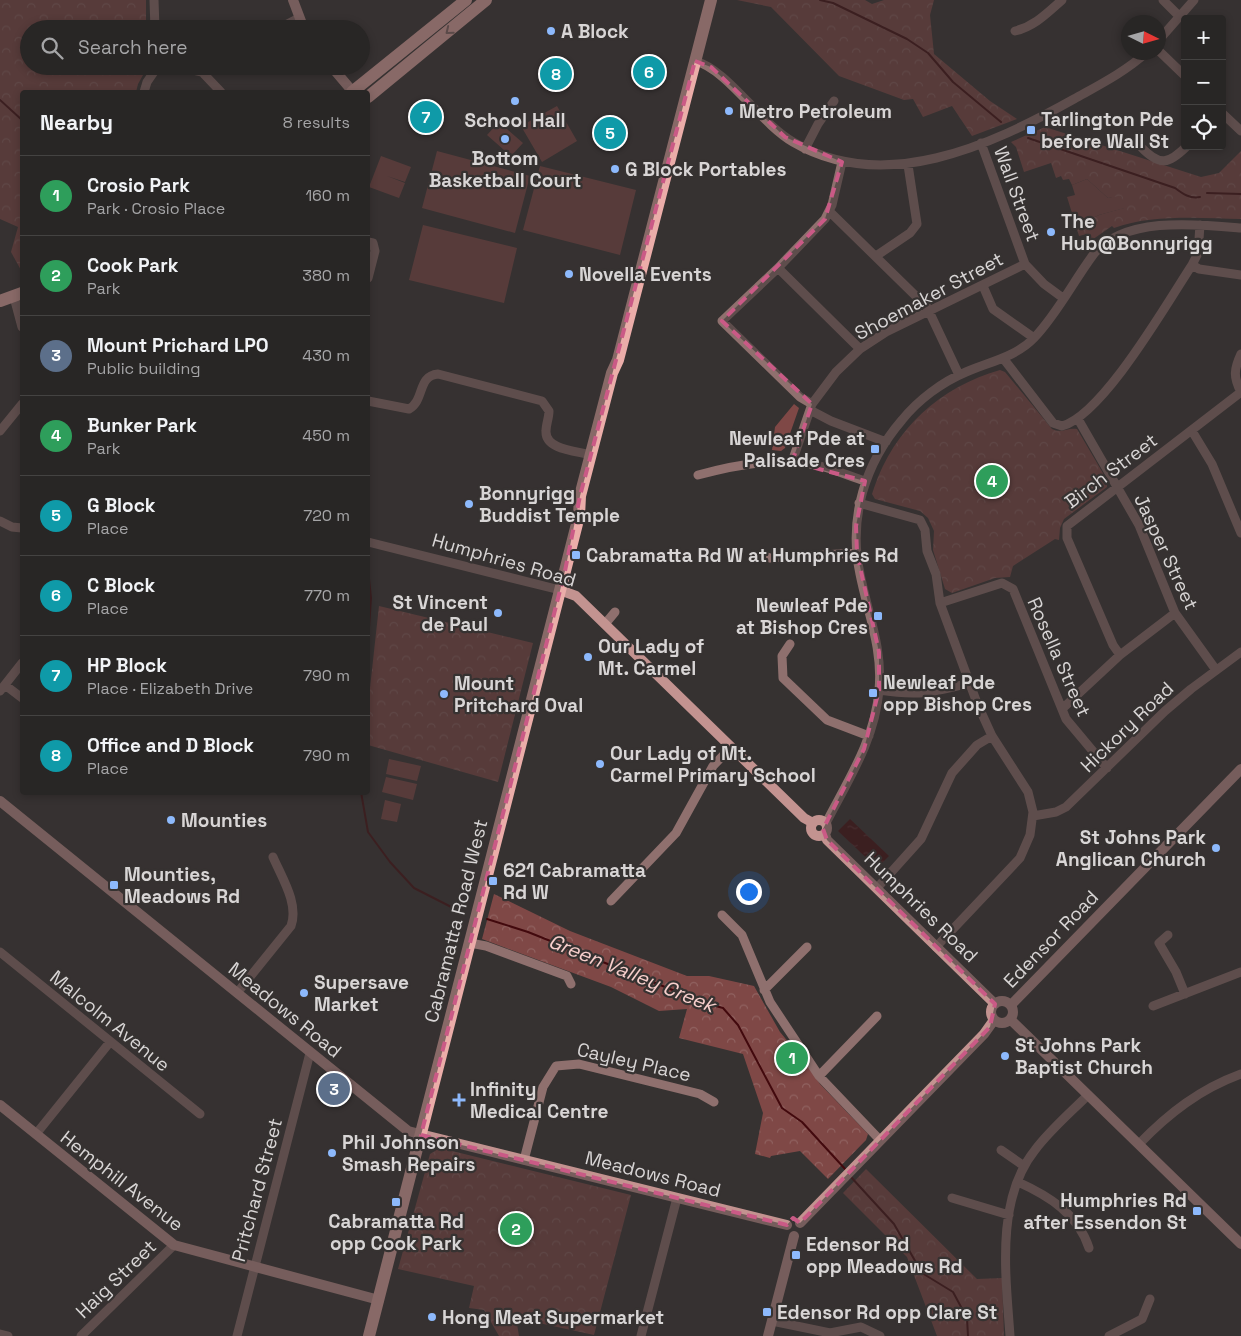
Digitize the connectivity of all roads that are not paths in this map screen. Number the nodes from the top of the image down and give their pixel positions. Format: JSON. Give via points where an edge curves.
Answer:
{"nodes":[{"id":1,"x":154,"y":0,"type":"edge"},
{"id":2,"x":293,"y":0,"type":"edge"},
{"id":3,"x":466,"y":0,"type":"edge"},
{"id":4,"x":486,"y":0,"type":"edge"},
{"id":5,"x":710,"y":0,"type":"edge"},
{"id":6,"x":1062,"y":0,"type":"edge"},
{"id":7,"x":1163,"y":0,"type":"edge"},
{"id":8,"x":1194,"y":0,"type":"edge"},
{"id":9,"x":1180,"y":17,"type":"junction"},
{"id":10,"x":299,"y":18,"type":"joint"},
{"id":11,"x":155,"y":20,"type":"edge"},
{"id":12,"x":295,"y":20,"type":"edge"},
{"id":13,"x":1015,"y":31,"type":"dead end"},
{"id":14,"x":1166,"y":32,"type":"edge"},
{"id":15,"x":1166,"y":58,"type":"edge"},
{"id":16,"x":695,"y":60,"type":"junction"},
{"id":17,"x":1137,"y":60,"type":"edge"},
{"id":18,"x":1181,"y":72,"type":"edge"},
{"id":19,"x":152,"y":75,"type":"edge"},
{"id":20,"x":205,"y":75,"type":"edge"},
{"id":21,"x":338,"y":75,"type":"edge"},
{"id":22,"x":145,"y":90,"type":"edge"},
{"id":23,"x":219,"y":90,"type":"edge"},
{"id":24,"x":350,"y":90,"type":"edge"},
{"id":25,"x":354,"y":90,"type":"edge"},
{"id":26,"x":370,"y":95,"type":"edge"},
{"id":27,"x":834,"y":101,"type":"dead end"},
{"id":28,"x":1226,"y":117,"type":"edge"},
{"id":29,"x":1241,"y":131,"type":"edge"},
{"id":30,"x":981,"y":144,"type":"junction"},
{"id":31,"x":1141,"y":147,"type":"dead end"},
{"id":32,"x":805,"y":149,"type":"junction"},
{"id":33,"x":1183,"y":150,"type":"edge"},
{"id":34,"x":842,"y":162,"type":"junction"},
{"id":35,"x":908,"y":164,"type":"junction"},
{"id":36,"x":830,"y":212,"type":"junction"},
{"id":37,"x":1200,"y":225,"type":"junction"},
{"id":38,"x":1241,"y":228,"type":"edge"},
{"id":39,"x":370,"y":242,"type":"edge"},
{"id":40,"x":876,"y":256,"type":"junction"},
{"id":41,"x":1025,"y":264,"type":"junction"},
{"id":42,"x":1192,"y":265,"type":"junction"},
{"id":43,"x":778,"y":268,"type":"junction"},
{"id":44,"x":370,"y":270,"type":"edge"},
{"id":45,"x":1241,"y":275,"type":"edge"},
{"id":46,"x":983,"y":286,"type":"junction"},
{"id":47,"x":18,"y":295,"type":"edge"},
{"id":48,"x":1063,"y":298,"type":"junction"},
{"id":49,"x":0,"y":301,"type":"edge"},
{"id":50,"x":20,"y":311,"type":"edge"},
{"id":51,"x":929,"y":311,"type":"junction"},
{"id":52,"x":1034,"y":338,"type":"junction"},
{"id":53,"x":860,"y":348,"type":"junction"},
{"id":54,"x":1241,"y":354,"type":"edge"},
{"id":55,"x":1003,"y":358,"type":"junction"},
{"id":56,"x":618,"y":360,"type":"junction"},
{"id":57,"x":959,"y":375,"type":"junction"},
{"id":58,"x":1241,"y":392,"type":"edge"},
{"id":59,"x":370,"y":401,"type":"edge"},
{"id":60,"x":20,"y":406,"type":"edge"},
{"id":61,"x":811,"y":407,"type":"junction"},
{"id":62,"x":1078,"y":419,"type":"junction"},
{"id":63,"x":0,"y":431,"type":"edge"},
{"id":64,"x":1192,"y":431,"type":"junction"},
{"id":65,"x":886,"y":442,"type":"junction"},
{"id":66,"x":591,"y":455,"type":"junction"},
{"id":67,"x":792,"y":462,"type":"junction"},
{"id":68,"x":698,"y":475,"type":"dead end"},
{"id":69,"x":865,"y":481,"type":"junction"},
{"id":70,"x":1117,"y":487,"type":"junction"},
{"id":71,"x":859,"y":503,"type":"junction"},
{"id":72,"x":579,"y":516,"type":"junction"},
{"id":73,"x":0,"y":521,"type":"edge"},
{"id":74,"x":20,"y":528,"type":"edge"},
{"id":75,"x":1241,"y":533,"type":"edge"},
{"id":76,"x":370,"y":542,"type":"edge"},
{"id":77,"x":857,"y":553,"type":"junction"},
{"id":78,"x":761,"y":555,"type":"dead end"},
{"id":79,"x":560,"y":590,"type":"junction"},
{"id":80,"x":940,"y":603,"type":"junction"},
{"id":81,"x":615,"y":612,"type":"dead end"},
{"id":82,"x":1175,"y":613,"type":"junction"},
{"id":83,"x":605,"y":624,"type":"junction"},
{"id":84,"x":790,"y":644,"type":"dead end"},
{"id":85,"x":1241,"y":652,"type":"edge"},
{"id":86,"x":1120,"y":654,"type":"junction"},
{"id":87,"x":20,"y":666,"type":"edge"},
{"id":88,"x":1216,"y":670,"type":"junction"},
{"id":89,"x":969,"y":683,"type":"junction"},
{"id":90,"x":2,"y":688,"type":"edge"},
{"id":91,"x":879,"y":690,"type":"junction"},
{"id":92,"x":20,"y":697,"type":"edge"},
{"id":93,"x":1062,"y":709,"type":"junction"},
{"id":94,"x":869,"y":736,"type":"junction"},
{"id":95,"x":992,"y":736,"type":"junction"},
{"id":96,"x":731,"y":747,"type":"junction"},
{"id":97,"x":1107,"y":768,"type":"junction"},
{"id":98,"x":1241,"y":769,"type":"edge"},
{"id":99,"x":0,"y":801,"type":"edge"},
{"id":100,"x":1033,"y":816,"type":"junction"},
{"id":101,"x":812,"y":823,"type":"junction"},
{"id":102,"x":826,"y":823,"type":"junction"},
{"id":103,"x":825,"y":834,"type":"junction"},
{"id":104,"x":273,"y":858,"type":"dead end"},
{"id":105,"x":877,"y":888,"type":"junction"},
{"id":106,"x":611,"y":901,"type":"dead end"},
{"id":107,"x":722,"y":915,"type":"dead end"},
{"id":108,"x":1168,"y":935,"type":"dead end"},
{"id":109,"x":470,"y":943,"type":"junction"},
{"id":110,"x":936,"y":946,"type":"junction"},
{"id":111,"x":807,"y":947,"type":"dead end"},
{"id":112,"x":0,"y":952,"type":"edge"},
{"id":113,"x":1241,"y":972,"type":"edge"},
{"id":114,"x":571,"y":984,"type":"dead end"},
{"id":115,"x":764,"y":990,"type":"junction"},
{"id":116,"x":237,"y":993,"type":"junction"},
{"id":117,"x":1185,"y":994,"type":"junction"},
{"id":118,"x":995,"y":1004,"type":"junction"},
{"id":119,"x":1011,"y":1005,"type":"junction"},
{"id":120,"x":1153,"y":1006,"type":"dead end"},
{"id":121,"x":877,"y":1016,"type":"dead end"},
{"id":122,"x":994,"y":1020,"type":"junction"},
{"id":123,"x":1010,"y":1020,"type":"junction"},
{"id":124,"x":110,"y":1042,"type":"junction"},
{"id":125,"x":310,"y":1053,"type":"junction"},
{"id":126,"x":1241,"y":1074,"type":"edge"},
{"id":127,"x":819,"y":1076,"type":"junction"},
{"id":128,"x":1088,"y":1095,"type":"junction"},
{"id":129,"x":714,"y":1102,"type":"dead end"},
{"id":130,"x":0,"y":1105,"type":"edge"},
{"id":131,"x":200,"y":1114,"type":"dead end"},
{"id":132,"x":36,"y":1134,"type":"junction"},
{"id":133,"x":421,"y":1135,"type":"junction"},
{"id":134,"x":880,"y":1140,"type":"junction"},
{"id":135,"x":1139,"y":1144,"type":"junction"},
{"id":136,"x":1001,"y":1150,"type":"dead end"},
{"id":137,"x":524,"y":1160,"type":"junction"},
{"id":138,"x":1024,"y":1166,"type":"junction"},
{"id":139,"x":1018,"y":1182,"type":"junction"},
{"id":140,"x":677,"y":1198,"type":"junction"},
{"id":141,"x":952,"y":1198,"type":"dead end"},
{"id":142,"x":1009,"y":1215,"type":"junction"},
{"id":143,"x":800,"y":1223,"type":"junction"},
{"id":144,"x":787,"y":1225,"type":"junction"},
{"id":145,"x":794,"y":1236,"type":"junction"},
{"id":146,"x":1241,"y":1244,"type":"edge"},
{"id":147,"x":174,"y":1245,"type":"junction"},
{"id":148,"x":1089,"y":1248,"type":"dead end"},
{"id":149,"x":254,"y":1267,"type":"junction"},
{"id":150,"x":1150,"y":1299,"type":"dead end"},
{"id":151,"x":379,"y":1300,"type":"junction"},
{"id":152,"x":772,"y":1321,"type":"junction"},
{"id":153,"x":0,"y":1334,"type":"edge"},
{"id":154,"x":8,"y":1336,"type":"edge"},
{"id":155,"x":81,"y":1336,"type":"edge"},
{"id":156,"x":237,"y":1336,"type":"edge"},
{"id":157,"x":369,"y":1336,"type":"edge"},
{"id":158,"x":641,"y":1336,"type":"edge"},
{"id":159,"x":768,"y":1336,"type":"edge"},
{"id":160,"x":880,"y":1336,"type":"edge"},
{"id":161,"x":1010,"y":1336,"type":"edge"},
{"id":162,"x":1109,"y":1336,"type":"edge"}],
"edges":[{"from":1,"to":11,"type":"street"},
{"from":2,"to":10,"type":"main road"},
{"from":3,"to":25,"type":"main road"},
{"from":4,"to":26,"type":"main road","one_way":true},
{"from":5,"to":16,"type":"main road","name":"Cabramatta Road West"},
{"from":6,"to":13,"type":"street","via":[[1041,20]]},
{"from":7,"to":9,"type":"street"},
{"from":8,"to":9,"type":"street"},
{"from":9,"to":14,"type":"street"},
{"from":10,"to":12,"type":"street"},
{"from":15,"to":18,"type":"street"},
{"from":16,"to":32,"type":"street","via":[[711,67],[776,130]]},
{"from":16,"to":56,"type":"main road","name":"Cabramatta Road West"},
{"from":17,"to":30,"type":"street","via":[[1120,73],[1038,119]]},
{"from":19,"to":22,"type":"street"},
{"from":20,"to":23,"type":"street"},
{"from":21,"to":24,"type":"main road"},
{"from":27,"to":32,"type":"street"},
{"from":28,"to":29,"type":"street"},
{"from":30,"to":35,"type":"street"},
{"from":30,"to":41,"type":"street","name":"Wall Street"},
{"from":31,"to":33,"type":"street","via":[[1150,156],[1167,162],[1174,160]]},
{"from":32,"to":34,"type":"street"},
{"from":34,"to":35,"type":"street","via":[[872,166]]},
{"from":34,"to":36,"type":"street"},
{"from":35,"to":40,"type":"street","via":[[917,224],[914,230]]},
{"from":36,"to":40,"type":"street"},
{"from":36,"to":43,"type":"street"},
{"from":37,"to":38,"type":"street"},
{"from":37,"to":42,"type":"street","via":[[1198,253]]},
{"from":37,"to":48,"type":"street","via":[[1127,230],[1115,236],[1094,254]]},
{"from":39,"to":44,"type":"street","via":[[375,251]]},
{"from":40,"to":51,"type":"street"},
{"from":41,"to":46,"type":"street","name":"Shoemaker Street"},
{"from":41,"to":48,"type":"street","name":"Wall Street"},
{"from":42,"to":45,"type":"street","via":[[1199,269]]},
{"from":42,"to":62,"type":"street","via":[[1116,380]]},
{"from":43,"to":53,"type":"street"},
{"from":43,"to":61,"type":"street","via":[[722,321]]},
{"from":46,"to":51,"type":"street","name":"Shoemaker Street"},
{"from":46,"to":52,"type":"street","via":[[993,309]]},
{"from":47,"to":49,"type":"main road"},
{"from":47,"to":50,"type":"street"},
{"from":48,"to":52,"type":"street"},
{"from":51,"to":53,"type":"street","name":"Shoemaker Street"},
{"from":51,"to":57,"type":"street"},
{"from":52,"to":55,"type":"street"},
{"from":53,"to":61,"type":"street","name":"Shoemaker Street","via":[[836,372]]},
{"from":54,"to":58,"type":"street","via":[[1235,366],[1235,379]]},
{"from":55,"to":57,"type":"street"},
{"from":55,"to":62,"type":"street","via":[[1052,423],[1062,426]]},
{"from":56,"to":66,"type":"main road","name":"Cabramatta Road West"},
{"from":56,"to":72,"type":"main road","name":"Cabramatta Road West","via":[[619,375],[587,498]]},
{"from":57,"to":65,"type":"street","via":[[919,402]]},
{"from":58,"to":64,"type":"street","name":"Birch Street"},
{"from":59,"to":66,"type":"street","via":[[409,409],[419,399],[423,382],[438,374],[542,401],[549,411],[545,433],[548,440],[555,446]]},
{"from":60,"to":63,"type":"street"},
{"from":61,"to":65,"type":"street","via":[[831,421]]},
{"from":61,"to":67,"type":"street","name":"Shoemaker Street"},
{"from":62,"to":70,"type":"street","name":"Jasper Street"},
{"from":64,"to":70,"type":"street","name":"Birch Street"},
{"from":64,"to":75,"type":"street","via":[[1212,464]]},
{"from":65,"to":69,"type":"street"},
{"from":66,"to":72,"type":"main road","name":"Cabramatta Road West","via":[[580,496]]},
{"from":67,"to":68,"type":"street","via":[[733,466]]},
{"from":67,"to":69,"type":"street","via":[[825,468]]},
{"from":69,"to":71,"type":"street"},
{"from":70,"to":82,"type":"street","name":"Jasper Street","via":[[1143,534]]},
{"from":70,"to":86,"type":"street","name":"Birch Street","via":[[1069,523],[1065,530],[1105,628]]},
{"from":71,"to":77,"type":"street"},
{"from":71,"to":80,"type":"street","via":[[920,520],[936,574]]},
{"from":72,"to":79,"type":"main road","name":"Cabramatta Road West"},
{"from":73,"to":74,"type":"street"},
{"from":76,"to":79,"type":"street","name":"Humphries Road"},
{"from":77,"to":78,"type":"street","via":[[770,558]]},
{"from":77,"to":91,"type":"street","via":[[879,652]]},
{"from":79,"to":83,"type":"main road","name":"Humphries Road","via":[[576,596]]},
{"from":79,"to":109,"type":"main road","name":"Cabramatta Road West"},
{"from":80,"to":89,"type":"street"},
{"from":80,"to":93,"type":"street","name":"Rosella Street","via":[[1002,583],[1012,589]]},
{"from":81,"to":83,"type":"street"},
{"from":82,"to":86,"type":"street"},
{"from":82,"to":88,"type":"street","name":"Jasper Street"},
{"from":83,"to":96,"type":"main road","name":"Humphries Road"},
{"from":84,"to":94,"type":"street","via":[[782,656],[783,678],[827,720]]},
{"from":85,"to":88,"type":"street","name":"Hickory Road"},
{"from":86,"to":93,"type":"street"},
{"from":87,"to":90,"type":"street"},
{"from":88,"to":97,"type":"street","name":"Hickory Road","via":[[1165,711]]},
{"from":89,"to":91,"type":"street","via":[[926,694]]},
{"from":89,"to":95,"type":"street"},
{"from":90,"to":92,"type":"street"},
{"from":91,"to":94,"type":"street"},
{"from":93,"to":97,"type":"street","name":"Rosella Street","via":[[1072,729]]},
{"from":94,"to":102,"type":"street","via":[[858,764]]},
{"from":95,"to":100,"type":"street","via":[[1028,792]]},
{"from":95,"to":105,"type":"street","via":[[977,745],[952,773],[921,840]]},
{"from":96,"to":101,"type":"main road","name":"Humphries Road"},
{"from":96,"to":106,"type":"street","via":[[713,766],[676,833]]},
{"from":97,"to":100,"type":"street","name":"Hickory Road","via":[[1066,807]]},
{"from":98,"to":119,"type":"main road","name":"Edensor Road"},
{"from":99,"to":116,"type":"main road","name":"Meadows Road"},
{"from":100,"to":110,"type":"street","via":[[1030,835],[1020,858]]},
{"from":101,"to":102,"type":"main road","via":[[818,820]]},
{"from":101,"to":103,"type":"main road","via":[[813,834],[818,837]]},
{"from":102,"to":103,"type":"main road"},
{"from":103,"to":105,"type":"main road","name":"Humphries Road","via":[[827,840]]},
{"from":104,"to":116,"type":"street","via":[[293,905],[293,919],[291,926]]},
{"from":105,"to":110,"type":"main road","name":"Humphries Road"},
{"from":107,"to":115,"type":"street","via":[[742,935]]},
{"from":108,"to":117,"type":"street","via":[[1158,943]]},
{"from":109,"to":114,"type":"street","via":[[566,976]]},
{"from":109,"to":133,"type":"main road","name":"Cabramatta Road West"},
{"from":110,"to":118,"type":"main road","name":"Humphries Road"},
{"from":111,"to":115,"type":"street"},
{"from":112,"to":124,"type":"street","name":"Malcolm Avenue"},
{"from":113,"to":117,"type":"street"},
{"from":115,"to":127,"type":"street"},
{"from":116,"to":125,"type":"main road","name":"Meadows Road"},
{"from":117,"to":120,"type":"street"},
{"from":118,"to":119,"type":"main road","name":"Edensor Road","via":[[1004,1001]]},
{"from":118,"to":122,"type":"main road","name":"Edensor Road","via":[[991,1011]]},
{"from":119,"to":123,"type":"main road","name":"Edensor Road","via":[[1014,1013]]},
{"from":121,"to":127,"type":"street"},
{"from":122,"to":123,"type":"main road","via":[[1000,1024]]},
{"from":122,"to":134,"type":"main road"},
{"from":123,"to":128,"type":"main road"},
{"from":124,"to":131,"type":"street","name":"Malcolm Avenue"},
{"from":124,"to":132,"type":"street"},
{"from":125,"to":133,"type":"main road","name":"Meadows Road","via":[[398,1124]]},
{"from":125,"to":149,"type":"street","name":"Pritchard Street"},
{"from":126,"to":135,"type":"street","via":[[1211,1087],[1177,1108]]},
{"from":127,"to":134,"type":"street"},
{"from":128,"to":135,"type":"main road"},
{"from":128,"to":138,"type":"street","via":[[1034,1151]]},
{"from":129,"to":137,"type":"street","name":"Cayley Place","via":[[700,1094],[579,1064],[556,1066],[543,1086]]},
{"from":130,"to":132,"type":"main road","name":"Hemphill Avenue"},
{"from":132,"to":147,"type":"main road","name":"Hemphill Avenue"},
{"from":133,"to":137,"type":"main road","name":"Meadows Road"},
{"from":133,"to":151,"type":"main road","name":"Cabramatta Road West"},
{"from":134,"to":143,"type":"main road"},
{"from":135,"to":146,"type":"main road"},
{"from":136,"to":138,"type":"street"},
{"from":137,"to":140,"type":"main road","name":"Meadows Road"},
{"from":138,"to":139,"type":"street"},
{"from":139,"to":142,"type":"street","via":[[1010,1200]]},
{"from":139,"to":148,"type":"street","via":[[1052,1199],[1084,1233]]},
{"from":140,"to":144,"type":"main road","name":"Meadows Road"},
{"from":140,"to":158,"type":"street"},
{"from":141,"to":142,"type":"street"},
{"from":142,"to":161,"type":"street","via":[[1006,1251]]},
{"from":143,"to":144,"type":"main road","via":[[793,1221]]},
{"from":143,"to":145,"type":"main road","via":[[802,1231]]},
{"from":144,"to":145,"type":"main road","via":[[788,1232]]},
{"from":145,"to":152,"type":"main road"},
{"from":147,"to":149,"type":"main road","name":"Hemphill Avenue"},
{"from":147,"to":155,"type":"street","name":"Haig Street"},
{"from":149,"to":151,"type":"main road","name":"Hemphill Avenue"},
{"from":149,"to":156,"type":"street","name":"Pritchard Street"},
{"from":150,"to":162,"type":"street","via":[[1142,1319]]},
{"from":151,"to":157,"type":"main road","name":"Cabramatta Road West"},
{"from":152,"to":159,"type":"main road"},
{"from":152,"to":160,"type":"street","via":[[830,1333],[861,1327]]},
{"from":153,"to":154,"type":"street"}]}
